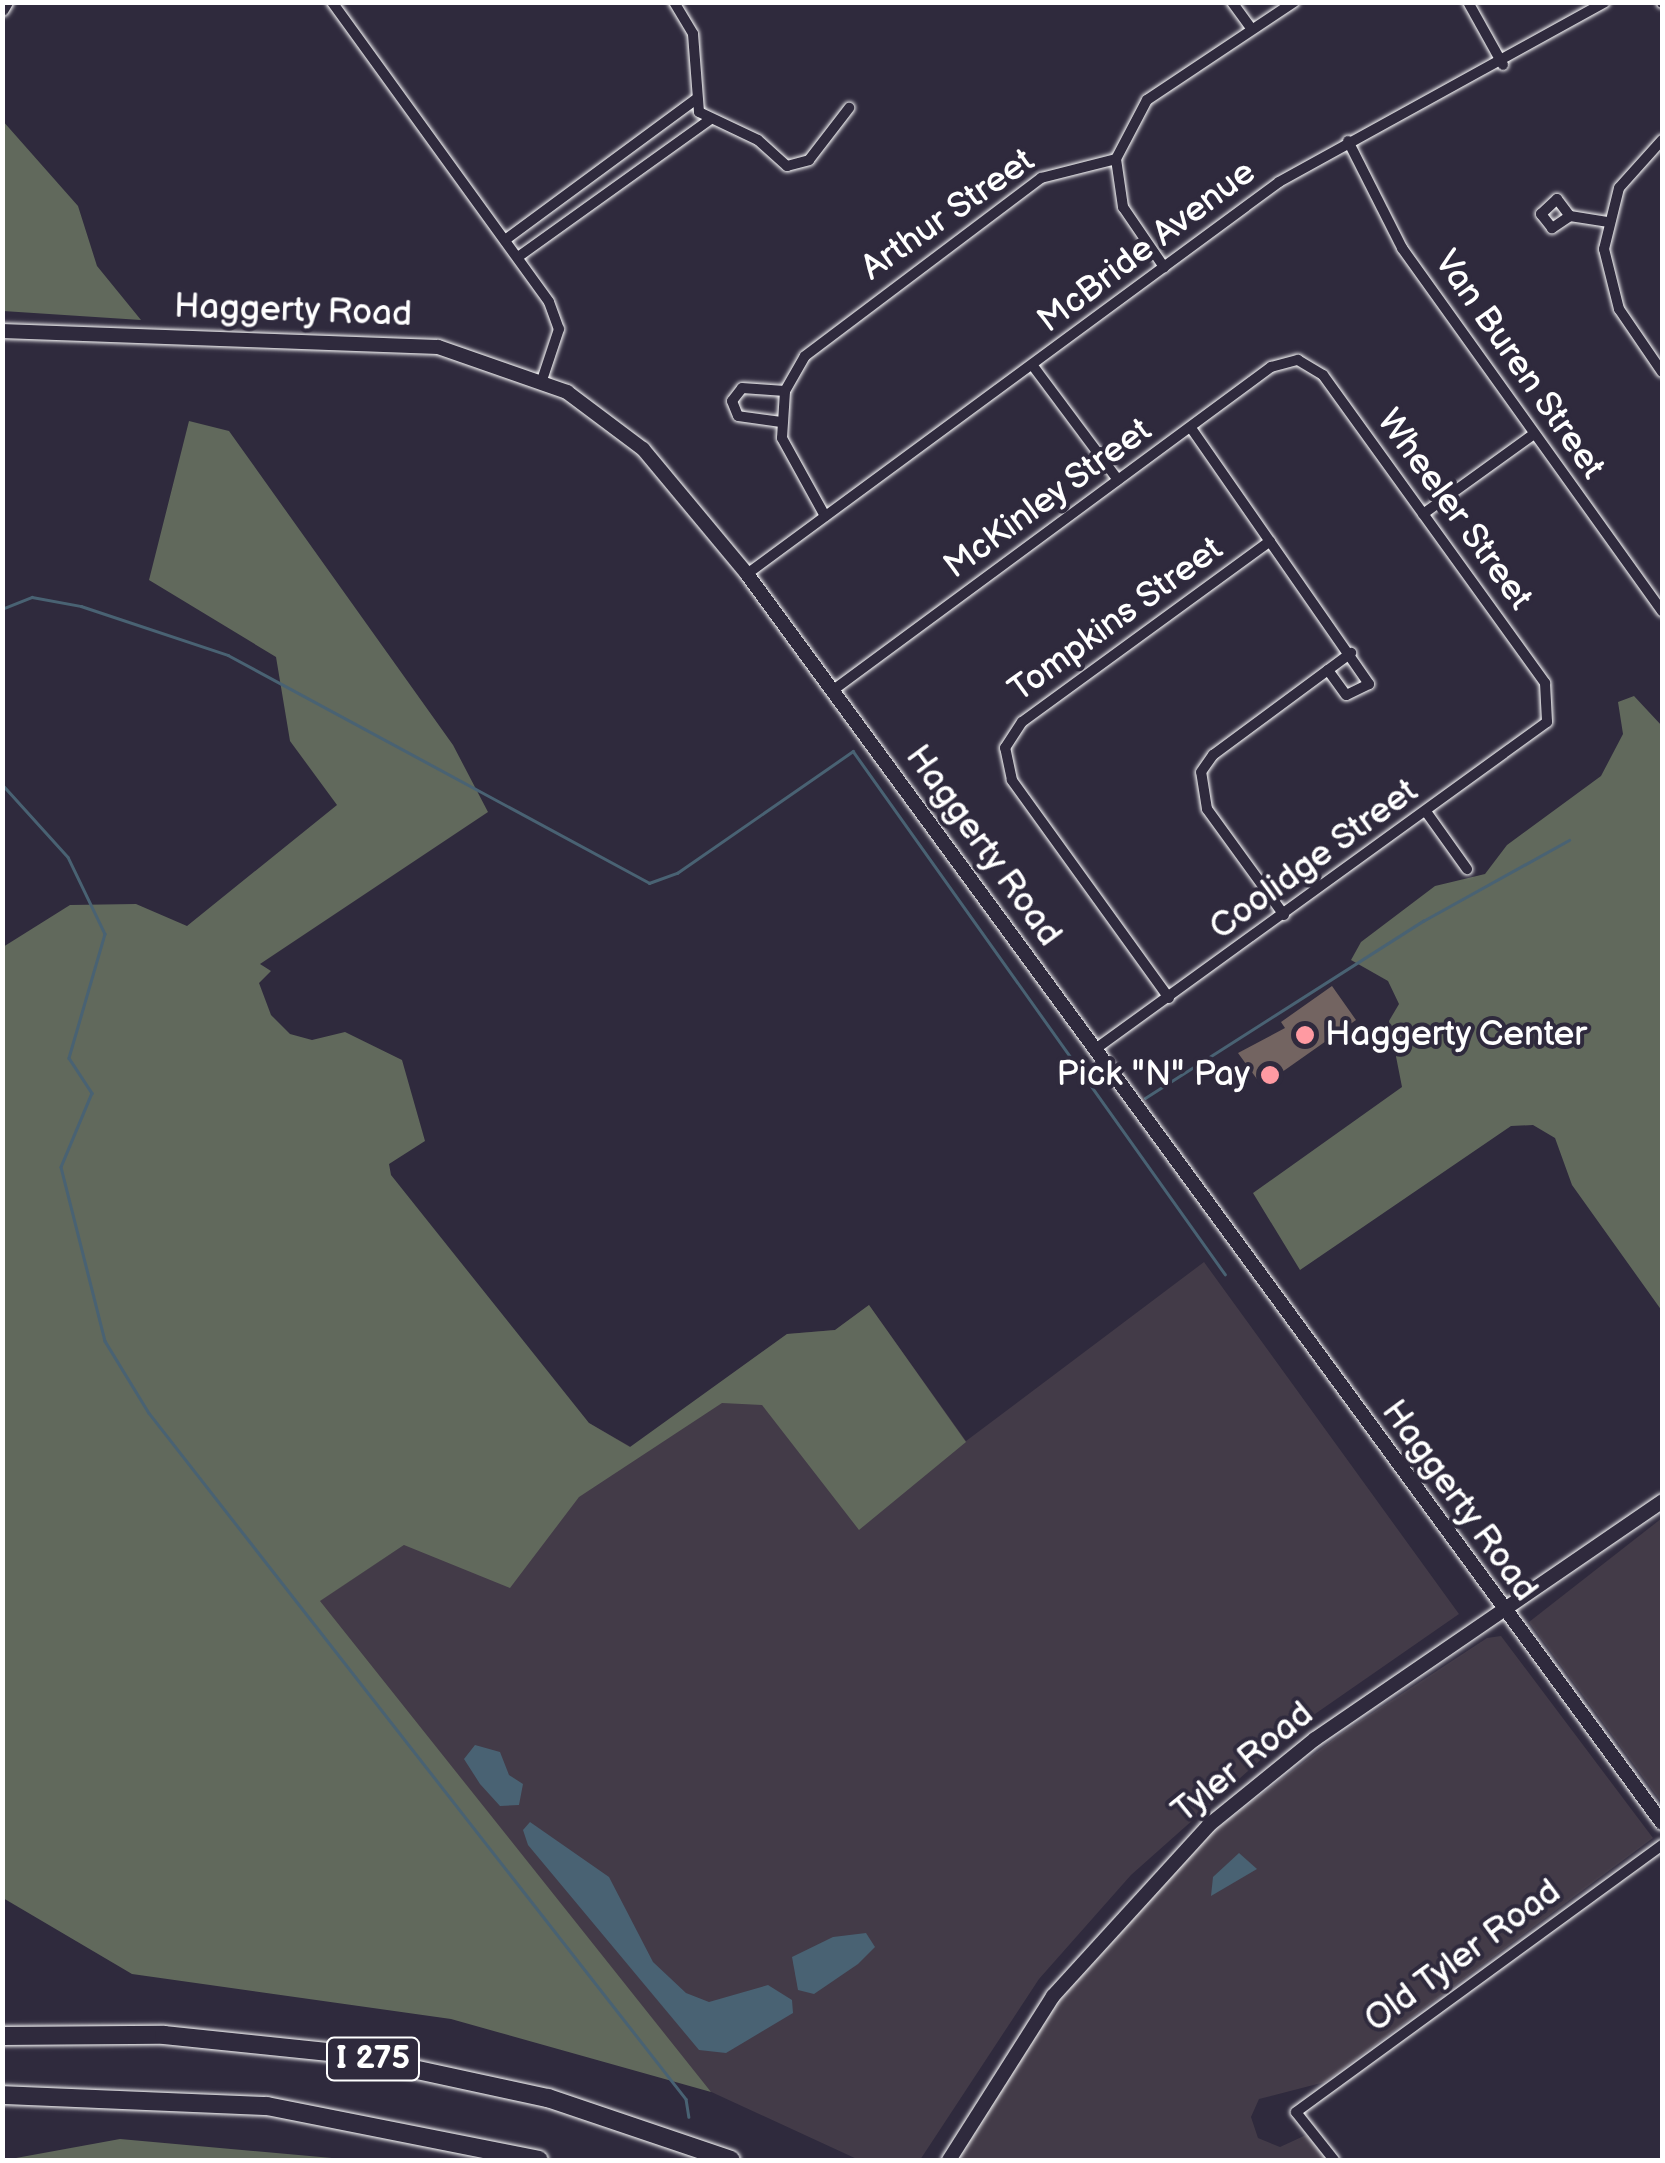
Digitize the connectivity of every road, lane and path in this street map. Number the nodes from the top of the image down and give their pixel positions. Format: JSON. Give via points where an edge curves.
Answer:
{"nodes":[{"id":1,"x":6,"y":2,"type":"edge"},
{"id":2,"x":332,"y":2,"type":"edge"},
{"id":3,"x":674,"y":2,"type":"edge"},
{"id":4,"x":1232,"y":2,"type":"edge"},
{"id":5,"x":1294,"y":2,"type":"edge"},
{"id":6,"x":1468,"y":2,"type":"edge"},
{"id":7,"x":1605,"y":2,"type":"edge"},
{"id":8,"x":2,"y":9,"type":"edge"},
{"id":9,"x":1250,"y":27,"type":"junction"},
{"id":10,"x":1503,"y":65,"type":"junction"},
{"id":11,"x":696,"y":99,"type":"junction"},
{"id":12,"x":849,"y":108,"type":"dead end"},
{"id":13,"x":707,"y":117,"type":"junction"},
{"id":14,"x":1662,"y":140,"type":"edge"},
{"id":15,"x":1348,"y":141,"type":"junction"},
{"id":16,"x":1116,"y":159,"type":"junction"},
{"id":17,"x":1570,"y":216,"type":"dead end"},
{"id":18,"x":1606,"y":222,"type":"junction"},
{"id":19,"x":505,"y":240,"type":"junction"},
{"id":20,"x":518,"y":257,"type":"junction"},
{"id":21,"x":1164,"y":266,"type":"junction"},
{"id":22,"x":2,"y":331,"type":"edge"},
{"id":23,"x":1298,"y":360,"type":"joint"},
{"id":24,"x":1034,"y":366,"type":"junction"},
{"id":25,"x":1662,"y":372,"type":"edge"},
{"id":26,"x":542,"y":380,"type":"junction"},
{"id":27,"x":786,"y":390,"type":"junction"},
{"id":28,"x":780,"y":422,"type":"junction"},
{"id":29,"x":1191,"y":428,"type":"junction"},
{"id":30,"x":1534,"y":434,"type":"junction"},
{"id":31,"x":1118,"y":480,"type":"junction"},
{"id":32,"x":1423,"y":514,"type":"junction"},
{"id":33,"x":825,"y":516,"type":"junction"},
{"id":34,"x":1270,"y":541,"type":"junction"},
{"id":35,"x":746,"y":574,"type":"junction"},
{"id":36,"x":1662,"y":611,"type":"edge"},
{"id":37,"x":1352,"y":653,"type":"junction"},
{"id":38,"x":1328,"y":670,"type":"junction"},
{"id":39,"x":832,"y":691,"type":"junction"},
{"id":40,"x":1551,"y":704,"type":"joint"},
{"id":41,"x":1427,"y":813,"type":"junction"},
{"id":42,"x":1467,"y":869,"type":"dead end"},
{"id":43,"x":1284,"y":915,"type":"junction"},
{"id":44,"x":1170,"y":998,"type":"junction"},
{"id":45,"x":1094,"y":1050,"type":"junction"},
{"id":46,"x":1662,"y":1501,"type":"edge"},
{"id":47,"x":1504,"y":1614,"type":"junction"},
{"id":48,"x":1662,"y":1822,"type":"edge"},
{"id":49,"x":1662,"y":1845,"type":"edge"},
{"id":50,"x":2,"y":2036,"type":"edge"},
{"id":51,"x":2,"y":2094,"type":"edge"},
{"id":52,"x":539,"y":2160,"type":"edge"},
{"id":53,"x":731,"y":2160,"type":"edge"},
{"id":54,"x":949,"y":2160,"type":"edge"},
{"id":55,"x":1334,"y":2160,"type":"edge"}],
"edges":[{"from":1,"to":8,"type":"main road"},
{"from":2,"to":19,"type":"street"},
{"from":3,"to":11,"type":"street","via":[[693,34]]},
{"from":4,"to":9,"type":"street"},
{"from":5,"to":9,"type":"street"},
{"from":6,"to":10,"type":"street"},
{"from":7,"to":10,"type":"street","name":"McBride Avenue"},
{"from":9,"to":16,"type":"street","via":[[1146,100]]},
{"from":10,"to":15,"type":"street","name":"McBride Avenue"},
{"from":11,"to":13,"type":"street"},
{"from":11,"to":19,"type":"street"},
{"from":12,"to":13,"type":"street","via":[[809,160],[792,167]]},
{"from":13,"to":20,"type":"street"},
{"from":14,"to":18,"type":"street","via":[[1630,171]]},
{"from":15,"to":21,"type":"street","name":"McBride Avenue"},
{"from":15,"to":30,"type":"street","name":"Van Buren Street","via":[[1402,248]]},
{"from":16,"to":21,"type":"street","via":[[1124,207]]},
{"from":16,"to":27,"type":"street","name":"Arthur Street","via":[[1041,178],[812,348]]},
{"from":17,"to":18,"type":"street"},
{"from":18,"to":25,"type":"street","via":[[1614,298]]},
{"from":19,"to":20,"type":"street"},
{"from":20,"to":26,"type":"street","via":[[559,329]]},
{"from":21,"to":24,"type":"street","name":"McBride Avenue"},
{"from":22,"to":26,"type":"main road","name":"Haggerty Road","via":[[368,338],[462,352]]},
{"from":23,"to":29,"type":"street","name":"McKinley Street","via":[[1272,367]]},
{"from":23,"to":32,"type":"street","name":"Wheeler Street","via":[[1324,375]]},
{"from":24,"to":31,"type":"street"},
{"from":24,"to":33,"type":"street","name":"McBride Avenue"},
{"from":26,"to":35,"type":"main road","name":"Haggerty Road","via":[[643,449]]},
{"from":27,"to":28,"type":"street","name":"Arthur Street"},
{"from":27,"to":28,"type":"street","via":[[742,388],[732,401],[738,416]]},
{"from":28,"to":33,"type":"street","name":"Arthur Street","via":[[793,470]]},
{"from":29,"to":31,"type":"street","name":"McKinley Street"},
{"from":29,"to":34,"type":"street"},
{"from":30,"to":32,"type":"street"},
{"from":30,"to":36,"type":"street","name":"Van Buren Street"},
{"from":31,"to":39,"type":"street","name":"McKinley Street"},
{"from":32,"to":40,"type":"street","name":"Wheeler Street","via":[[1545,683]]},
{"from":33,"to":35,"type":"street","name":"McBride Avenue"},
{"from":34,"to":37,"type":"street"},
{"from":34,"to":44,"type":"street","name":"Tompkins Street","via":[[1022,722],[1005,751],[1012,780]]},
{"from":35,"to":39,"type":"main road","name":"Haggerty Road"},
{"from":37,"to":38,"type":"street"},
{"from":37,"to":38,"type":"street","via":[[1367,676],[1361,692],[1346,695]]},
{"from":38,"to":43,"type":"street","via":[[1213,754],[1199,778],[1207,809]]},
{"from":39,"to":45,"type":"main road","name":"Haggerty Road"},
{"from":40,"to":41,"type":"street","name":"Coolidge Street","via":[[1536,737]]},
{"from":41,"to":42,"type":"street"},
{"from":41,"to":43,"type":"street","name":"Coolidge Street"},
{"from":43,"to":44,"type":"street","name":"Coolidge Street"},
{"from":44,"to":45,"type":"street","name":"Coolidge Street"},
{"from":45,"to":47,"type":"main road","name":"Haggerty Road"},
{"from":46,"to":47,"type":"main road","name":"Tyler Road"},
{"from":47,"to":48,"type":"main road","name":"Haggerty Road"},
{"from":47,"to":54,"type":"main road","name":"Tyler Road","via":[[1287,1760],[1171,1861],[1053,1996]]},
{"from":49,"to":55,"type":"street","name":"Old Tyler Road","via":[[1296,2112]]},
{"from":50,"to":53,"type":"highway","number":"I 275","via":[[164,2035],[339,2053],[548,2098]]},
{"from":51,"to":52,"type":"highway","number":"I 275","via":[[267,2106]]}]}
